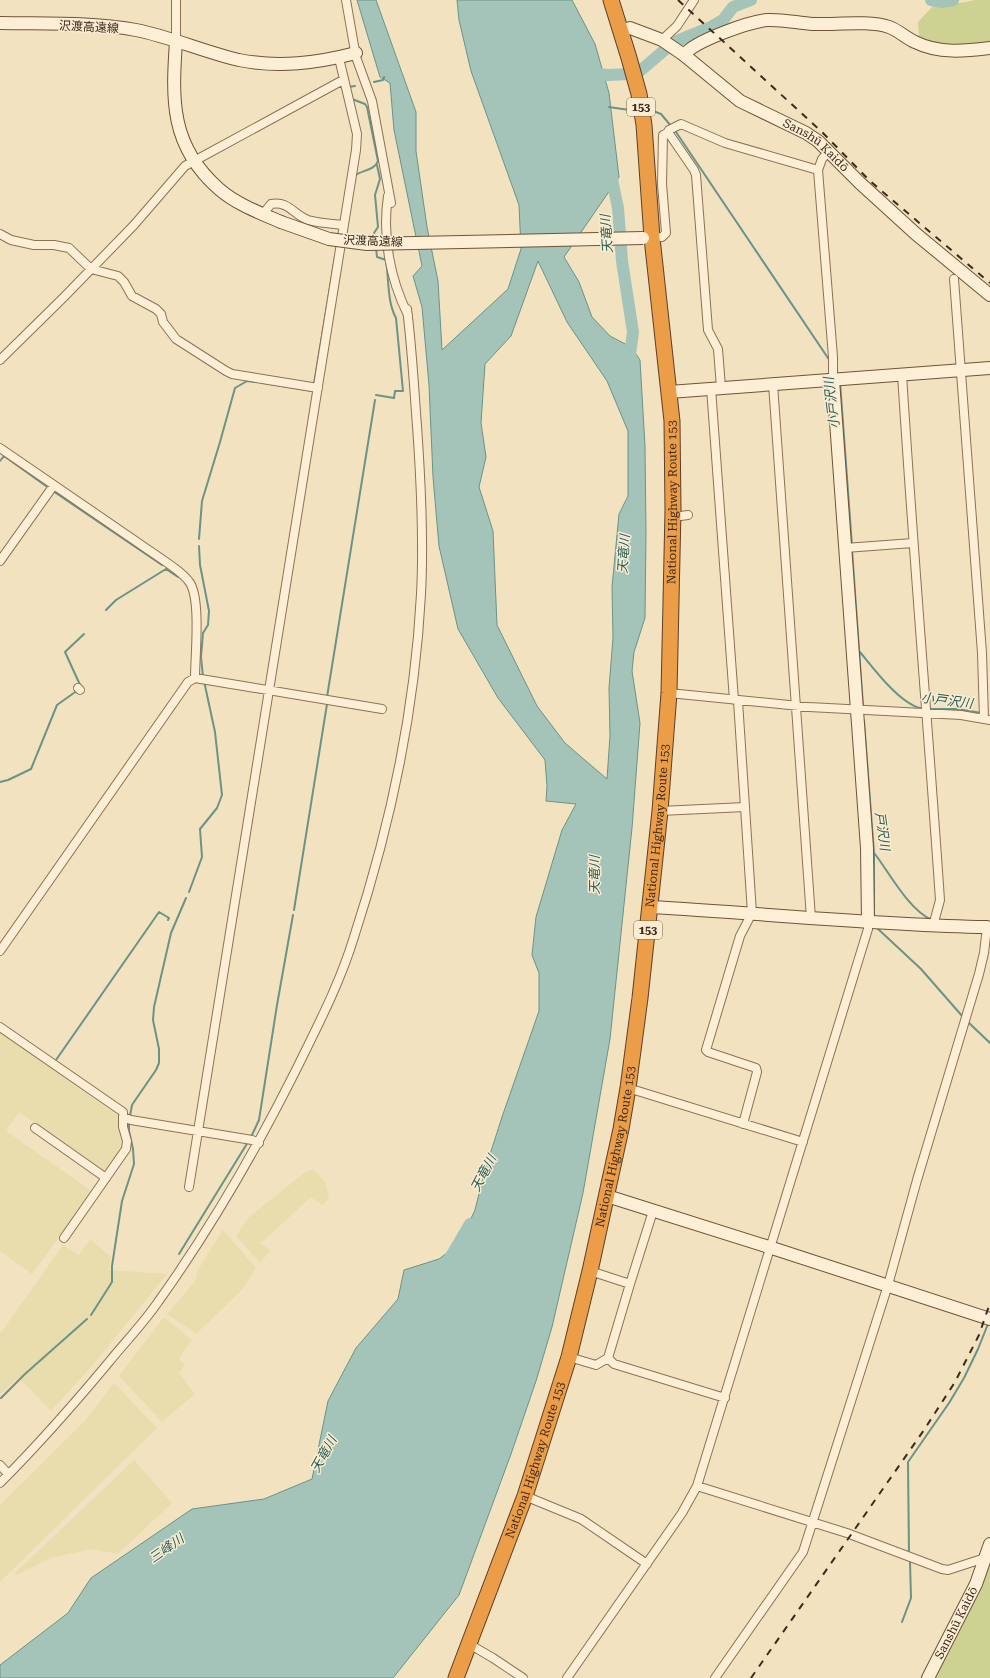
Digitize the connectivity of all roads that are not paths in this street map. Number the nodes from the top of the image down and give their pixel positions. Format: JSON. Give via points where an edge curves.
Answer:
{"nodes":[{"id":1,"x":176,"y":0,"type":"edge"},
{"id":2,"x":346,"y":0,"type":"edge"},
{"id":3,"x":611,"y":0,"type":"edge"},
{"id":4,"x":694,"y":0,"type":"edge"},
{"id":5,"x":0,"y":23,"type":"edge"},
{"id":6,"x":621,"y":30,"type":"junction"},
{"id":7,"x":176,"y":41,"type":"junction"},
{"id":8,"x":664,"y":41,"type":"junction"},
{"id":9,"x":990,"y":48,"type":"edge"},
{"id":10,"x":356,"y":53,"type":"junction"},
{"id":11,"x":680,"y":53,"type":"junction"},
{"id":12,"x":339,"y":58,"type":"junction"},
{"id":13,"x":343,"y":80,"type":"junction"},
{"id":14,"x":670,"y":130,"type":"junction"},
{"id":15,"x":828,"y":152,"type":"junction"},
{"id":16,"x":194,"y":161,"type":"junction"},
{"id":17,"x":818,"y":170,"type":"junction"},
{"id":18,"x":389,"y":190,"type":"junction"},
{"id":19,"x":391,"y":203,"type":"dead end"},
{"id":20,"x":263,"y":214,"type":"junction"},
{"id":21,"x":343,"y":226,"type":"junction"},
{"id":22,"x":0,"y":234,"type":"edge"},
{"id":23,"x":648,"y":238,"type":"junction"},
{"id":24,"x":91,"y":269,"type":"junction"},
{"id":25,"x":954,"y":279,"type":"dead end"},
{"id":26,"x":990,"y":295,"type":"edge"},
{"id":27,"x":0,"y":360,"type":"edge"},
{"id":28,"x":990,"y":368,"type":"edge"},
{"id":29,"x":961,"y":370,"type":"junction"},
{"id":30,"x":902,"y":374,"type":"junction"},
{"id":31,"x":836,"y":377,"type":"junction"},
{"id":32,"x":773,"y":384,"type":"junction"},
{"id":33,"x":318,"y":388,"type":"junction"},
{"id":34,"x":716,"y":388,"type":"junction"},
{"id":35,"x":669,"y":392,"type":"junction"},
{"id":36,"x":1,"y":451,"type":"edge"},
{"id":37,"x":54,"y":484,"type":"junction"},
{"id":38,"x":913,"y":542,"type":"junction"},
{"id":39,"x":850,"y":547,"type":"junction"},
{"id":40,"x":0,"y":562,"type":"edge"},
{"id":41,"x":200,"y":679,"type":"junction"},
{"id":42,"x":268,"y":691,"type":"junction"},
{"id":43,"x":669,"y":693,"type":"junction"},
{"id":44,"x":736,"y":700,"type":"junction"},
{"id":45,"x":795,"y":705,"type":"junction"},
{"id":46,"x":382,"y":709,"type":"dead end"},
{"id":47,"x":856,"y":709,"type":"junction"},
{"id":48,"x":927,"y":709,"type":"junction"},
{"id":49,"x":986,"y":717,"type":"edge"},
{"id":50,"x":745,"y":807,"type":"junction"},
{"id":51,"x":660,"y":811,"type":"junction"},
{"id":52,"x":650,"y":907,"type":"junction"},
{"id":53,"x":752,"y":913,"type":"junction"},
{"id":54,"x":811,"y":918,"type":"junction"},
{"id":55,"x":868,"y":922,"type":"junction"},
{"id":56,"x":934,"y":922,"type":"junction"},
{"id":57,"x":988,"y":927,"type":"edge"},
{"id":58,"x":0,"y":951,"type":"edge"},
{"id":59,"x":0,"y":1027,"type":"edge"},
{"id":60,"x":628,"y":1088,"type":"junction"},
{"id":61,"x":123,"y":1117,"type":"junction"},
{"id":62,"x":743,"y":1124,"type":"junction"},
{"id":63,"x":35,"y":1128,"type":"dead end"},
{"id":64,"x":197,"y":1131,"type":"junction"},
{"id":65,"x":259,"y":1142,"type":"junction"},
{"id":66,"x":803,"y":1142,"type":"junction"},
{"id":67,"x":106,"y":1178,"type":"junction"},
{"id":68,"x":188,"y":1187,"type":"dead end"},
{"id":69,"x":607,"y":1196,"type":"junction"},
{"id":70,"x":654,"y":1211,"type":"junction"},
{"id":71,"x":64,"y":1238,"type":"dead end"},
{"id":72,"x":772,"y":1248,"type":"junction"},
{"id":73,"x":590,"y":1271,"type":"junction"},
{"id":74,"x":630,"y":1284,"type":"junction"},
{"id":75,"x":888,"y":1285,"type":"junction"},
{"id":76,"x":990,"y":1319,"type":"edge"},
{"id":77,"x":568,"y":1357,"type":"junction"},
{"id":78,"x":608,"y":1358,"type":"junction"},
{"id":79,"x":724,"y":1398,"type":"junction"},
{"id":80,"x":0,"y":1465,"type":"edge"},
{"id":81,"x":8,"y":1474,"type":"junction"},
{"id":82,"x":0,"y":1482,"type":"edge"},
{"id":83,"x":697,"y":1486,"type":"junction"},
{"id":84,"x":525,"y":1496,"type":"junction"},
{"id":85,"x":813,"y":1523,"type":"junction"},
{"id":86,"x":990,"y":1544,"type":"edge"},
{"id":87,"x":985,"y":1558,"type":"junction"},
{"id":88,"x":647,"y":1564,"type":"junction"},
{"id":89,"x":469,"y":1644,"type":"junction"},
{"id":90,"x":456,"y":1678,"type":"edge"},
{"id":91,"x":523,"y":1678,"type":"edge"},
{"id":92,"x":567,"y":1678,"type":"edge"},
{"id":93,"x":715,"y":1678,"type":"edge"},
{"id":94,"x":928,"y":1678,"type":"edge"}],
"edges":[{"from":1,"to":7,"type":"street"},
{"from":2,"to":10,"type":"street"},
{"from":3,"to":6,"type":"highway","name":"National Highway Route 153","number":"153"},
{"from":4,"to":8,"type":"street"},
{"from":5,"to":7,"type":"street","name":"沢渡高遠線","via":[[114,27]]},
{"from":6,"to":8,"type":"street","name":"Sanshū Kaidō","via":[[630,28]]},
{"from":6,"to":23,"type":"highway","name":"National Highway Route 153","number":"153","via":[[639,94],[644,125]]},
{"from":7,"to":12,"type":"street","name":"沢渡高遠線","via":[[239,60],[266,64],[307,64]]},
{"from":7,"to":16,"type":"street","name":"沢渡高遠線","via":[[173,84],[176,115],[182,138]]},
{"from":8,"to":11,"type":"street","name":"Sanshū Kaidō"},
{"from":9,"to":11,"type":"street","via":[[942,50],[916,43],[889,27],[872,24],[813,24],[768,20],[716,36]]},
{"from":10,"to":12,"type":"street","name":"沢渡高遠線"},
{"from":10,"to":18,"type":"street","via":[[372,101]]},
{"from":11,"to":15,"type":"street","name":"Sanshū Kaidō","via":[[740,101],[806,133]]},
{"from":12,"to":13,"type":"street"},
{"from":13,"to":16,"type":"street"},
{"from":13,"to":21,"type":"street","via":[[357,134]]},
{"from":14,"to":17,"type":"street","via":[[681,124],[725,143]]},
{"from":14,"to":23,"type":"street","via":[[662,138],[666,233],[662,237]]},
{"from":14,"to":34,"type":"street","via":[[670,135],[696,175],[708,330],[718,348]]},
{"from":15,"to":17,"type":"street"},
{"from":15,"to":26,"type":"street","name":"Sanshū Kaidō","via":[[916,234]]},
{"from":16,"to":20,"type":"street","name":"沢渡高遠線","via":[[220,190]]},
{"from":16,"to":24,"type":"street","via":[[186,166]]},
{"from":17,"to":31,"type":"street"},
{"from":18,"to":19,"type":"street"},
{"from":18,"to":65,"type":"street","via":[[386,235],[389,256],[408,313],[419,453],[421,595],[413,682],[380,851],[354,939],[321,1019]]},
{"from":20,"to":21,"type":"street","via":[[271,204],[279,202],[307,220]]},
{"from":20,"to":23,"type":"street","name":"沢渡高遠線","bridge":true,"via":[[329,239],[367,244]]},
{"from":21,"to":33,"type":"street"},
{"from":22,"to":24,"type":"street","via":[[34,246],[54,245],[69,248]]},
{"from":23,"to":35,"type":"highway","name":"National Highway Route 153","number":"153"},
{"from":24,"to":27,"type":"street"},
{"from":24,"to":33,"type":"street","via":[[118,276],[132,296],[156,309],[176,339],[226,371]]},
{"from":25,"to":29,"type":"street"},
{"from":28,"to":29,"type":"street"},
{"from":29,"to":30,"type":"street"},
{"from":29,"to":49,"type":"street"},
{"from":30,"to":31,"type":"street"},
{"from":30,"to":38,"type":"street"},
{"from":31,"to":32,"type":"street"},
{"from":31,"to":39,"type":"street"},
{"from":32,"to":34,"type":"street"},
{"from":32,"to":45,"type":"street"},
{"from":33,"to":42,"type":"street"},
{"from":34,"to":35,"type":"street"},
{"from":34,"to":44,"type":"street"},
{"from":35,"to":43,"type":"highway","name":"National Highway Route 153","number":"153","via":[[681,516]]},
{"from":36,"to":37,"type":"street"},
{"from":37,"to":40,"type":"street"},
{"from":37,"to":41,"type":"street","via":[[169,564],[189,581],[195,598]]},
{"from":38,"to":39,"type":"street"},
{"from":38,"to":48,"type":"street"},
{"from":39,"to":47,"type":"street"},
{"from":41,"to":42,"type":"street"},
{"from":41,"to":58,"type":"street","via":[[188,682]]},
{"from":42,"to":46,"type":"street"},
{"from":42,"to":64,"type":"street"},
{"from":43,"to":44,"type":"street"},
{"from":43,"to":51,"type":"highway","name":"National Highway Route 153","number":"153"},
{"from":44,"to":45,"type":"street"},
{"from":44,"to":50,"type":"street"},
{"from":45,"to":47,"type":"street"},
{"from":45,"to":54,"type":"street"},
{"from":47,"to":48,"type":"street"},
{"from":47,"to":55,"type":"street","via":[[867,848]]},
{"from":48,"to":49,"type":"street"},
{"from":48,"to":56,"type":"street","via":[[940,900]]},
{"from":50,"to":51,"type":"street"},
{"from":50,"to":53,"type":"street"},
{"from":51,"to":52,"type":"highway","name":"National Highway Route 153","number":"153"},
{"from":52,"to":53,"type":"street"},
{"from":52,"to":60,"type":"highway","name":"National Highway Route 153","number":"153"},
{"from":53,"to":54,"type":"street"},
{"from":53,"to":62,"type":"street","via":[[740,936],[706,1050],[756,1068]]},
{"from":54,"to":55,"type":"street"},
{"from":55,"to":56,"type":"street"},
{"from":55,"to":66,"type":"street"},
{"from":56,"to":57,"type":"street"},
{"from":57,"to":75,"type":"street","via":[[980,974]]},
{"from":59,"to":61,"type":"street","via":[[123,1112]]},
{"from":60,"to":62,"type":"street"},
{"from":60,"to":69,"type":"highway","name":"National Highway Route 153","number":"153"},
{"from":61,"to":64,"type":"street"},
{"from":61,"to":67,"type":"street","via":[[127,1146]]},
{"from":62,"to":66,"type":"street"},
{"from":63,"to":67,"type":"street"},
{"from":64,"to":65,"type":"street"},
{"from":64,"to":68,"type":"street"},
{"from":65,"to":81,"type":"street","via":[[230,1194],[157,1305],[60,1420]]},
{"from":66,"to":72,"type":"street"},
{"from":67,"to":71,"type":"street"},
{"from":69,"to":70,"type":"street"},
{"from":69,"to":73,"type":"highway","name":"National Highway Route 153","number":"153"},
{"from":70,"to":72,"type":"street"},
{"from":70,"to":74,"type":"street"},
{"from":72,"to":75,"type":"street"},
{"from":72,"to":79,"type":"street"},
{"from":73,"to":74,"type":"street"},
{"from":73,"to":77,"type":"highway","name":"National Highway Route 153","number":"153"},
{"from":74,"to":78,"type":"street"},
{"from":75,"to":76,"type":"street"},
{"from":75,"to":85,"type":"street"},
{"from":77,"to":78,"type":"street","via":[[596,1365]]},
{"from":77,"to":84,"type":"highway","name":"National Highway Route 153","number":"153"},
{"from":78,"to":79,"type":"street","via":[[614,1364]]},
{"from":79,"to":83,"type":"street"},
{"from":80,"to":81,"type":"street"},
{"from":81,"to":82,"type":"street"},
{"from":83,"to":85,"type":"street"},
{"from":83,"to":88,"type":"street"},
{"from":84,"to":88,"type":"street","via":[[581,1519]]},
{"from":84,"to":89,"type":"highway","name":"National Highway Route 153","number":"153"},
{"from":85,"to":87,"type":"street","via":[[851,1534],[942,1569],[948,1570]]},
{"from":85,"to":93,"type":"street","via":[[803,1552]]},
{"from":86,"to":87,"type":"street","name":"Sanshū Kaidō"},
{"from":87,"to":94,"type":"street","name":"Sanshū Kaidō","via":[[976,1584]]},
{"from":88,"to":92,"type":"street"},
{"from":89,"to":90,"type":"highway","name":"National Highway Route 153","number":"153"},
{"from":89,"to":91,"type":"street"}]}
